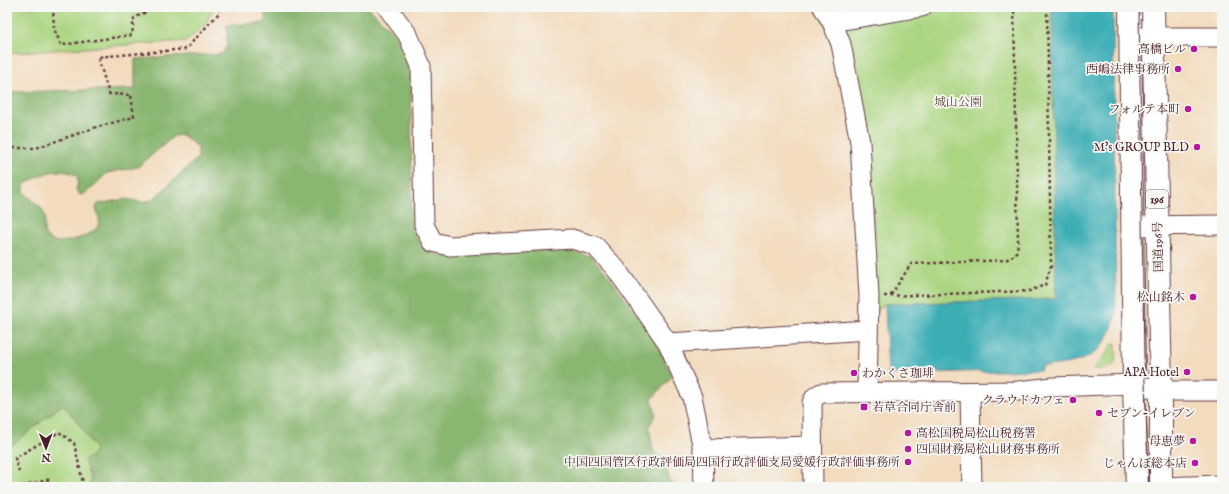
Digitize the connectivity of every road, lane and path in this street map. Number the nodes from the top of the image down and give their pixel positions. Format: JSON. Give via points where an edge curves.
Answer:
{"nodes":[{"id":1,"x":53,"y":7,"type":"edge"},
{"id":2,"x":156,"y":7,"type":"edge"},
{"id":3,"x":221,"y":7,"type":"edge"},
{"id":4,"x":387,"y":7,"type":"edge"},
{"id":5,"x":922,"y":7,"type":"edge"},
{"id":6,"x":1021,"y":7,"type":"edge"},
{"id":7,"x":1047,"y":7,"type":"edge"},
{"id":8,"x":1130,"y":7,"type":"edge"},
{"id":9,"x":1153,"y":7,"type":"edge"},
{"id":10,"x":1014,"y":8,"type":"edge"},
{"id":11,"x":827,"y":15,"type":"edge"},
{"id":12,"x":1131,"y":37,"type":"junction"},
{"id":13,"x":1154,"y":37,"type":"junction"},
{"id":14,"x":1222,"y":37,"type":"edge"},
{"id":15,"x":7,"y":148,"type":"edge"},
{"id":16,"x":1222,"y":225,"type":"edge"},
{"id":17,"x":1133,"y":226,"type":"junction"},
{"id":18,"x":1158,"y":226,"type":"junction"},
{"id":19,"x":869,"y":296,"type":"junction"},
{"id":20,"x":890,"y":296,"type":"junction"},
{"id":21,"x":868,"y":330,"type":"junction"},
{"id":22,"x":668,"y":343,"type":"junction"},
{"id":23,"x":1134,"y":384,"type":"junction"},
{"id":24,"x":1161,"y":391,"type":"junction"},
{"id":25,"x":1222,"y":391,"type":"edge"},
{"id":26,"x":867,"y":392,"type":"junction"},
{"id":27,"x":970,"y":392,"type":"junction"},
{"id":28,"x":812,"y":446,"type":"junction"},
{"id":29,"x":703,"y":449,"type":"junction"},
{"id":30,"x":19,"y":472,"type":"dead end"},
{"id":31,"x":51,"y":479,"type":"dead end"},
{"id":32,"x":22,"y":482,"type":"dead end"},
{"id":33,"x":1222,"y":485,"type":"edge"},
{"id":34,"x":23,"y":487,"type":"edge"},
{"id":35,"x":87,"y":487,"type":"edge"},
{"id":36,"x":704,"y":487,"type":"edge"},
{"id":37,"x":813,"y":487,"type":"edge"},
{"id":38,"x":972,"y":487,"type":"edge"},
{"id":39,"x":1137,"y":487,"type":"edge"},
{"id":40,"x":1159,"y":487,"type":"edge"}],
"edges":[{"from":1,"to":2,"type":"path","via":[[54,29],[61,45],[132,35],[134,18]]},
{"from":3,"to":15,"type":"path","via":[[219,13],[186,49],[98,57],[109,94],[131,95],[134,117],[36,148]]},
{"from":4,"to":22,"type":"street","via":[[408,35],[421,66],[424,225],[433,242],[450,246],[572,239],[595,246],[616,269]]},
{"from":5,"to":11,"type":"street"},
{"from":6,"to":10,"type":"path"},
{"from":7,"to":20,"type":"path","via":[[1051,266],[1045,285],[1029,291]]},
{"from":8,"to":12,"type":"highway","name":"国道196号","number":"196"},
{"from":9,"to":13,"type":"highway","name":"国道196号","number":"196"},
{"from":10,"to":20,"type":"path","via":[[1018,243],[1016,254],[1006,260],[911,264]]},
{"from":11,"to":19,"type":"street","via":[[841,44],[860,142]]},
{"from":12,"to":13,"type":"street"},
{"from":12,"to":17,"type":"highway","name":"国道196号","number":"196"},
{"from":13,"to":14,"type":"street"},
{"from":13,"to":18,"type":"highway","name":"国道196号","number":"196"},
{"from":16,"to":18,"type":"street"},
{"from":17,"to":18,"type":"street"},
{"from":17,"to":23,"type":"highway","name":"国道196号","number":"196"},
{"from":18,"to":24,"type":"highway","name":"国道196号","number":"196"},
{"from":19,"to":20,"type":"path"},
{"from":19,"to":21,"type":"street"},
{"from":21,"to":22,"type":"street"},
{"from":21,"to":26,"type":"street"},
{"from":22,"to":29,"type":"street","via":[[692,397]]},
{"from":23,"to":24,"type":"street"},
{"from":23,"to":27,"type":"street"},
{"from":23,"to":39,"type":"highway","name":"国道196号","number":"196"},
{"from":24,"to":25,"type":"street"},
{"from":24,"to":40,"type":"highway","name":"国道196号","number":"196"},
{"from":26,"to":27,"type":"street"},
{"from":26,"to":28,"type":"street","via":[[820,394],[813,400]]},
{"from":27,"to":38,"type":"street"},
{"from":28,"to":29,"type":"street"},
{"from":28,"to":37,"type":"street"},
{"from":29,"to":36,"type":"street"},
{"from":30,"to":35,"type":"path","via":[[15,458],[59,432],[74,443],[84,487]]},
{"from":31,"to":34,"type":"path"},
{"from":32,"to":34,"type":"path"},
{"from":33,"to":40,"type":"street"}]}
